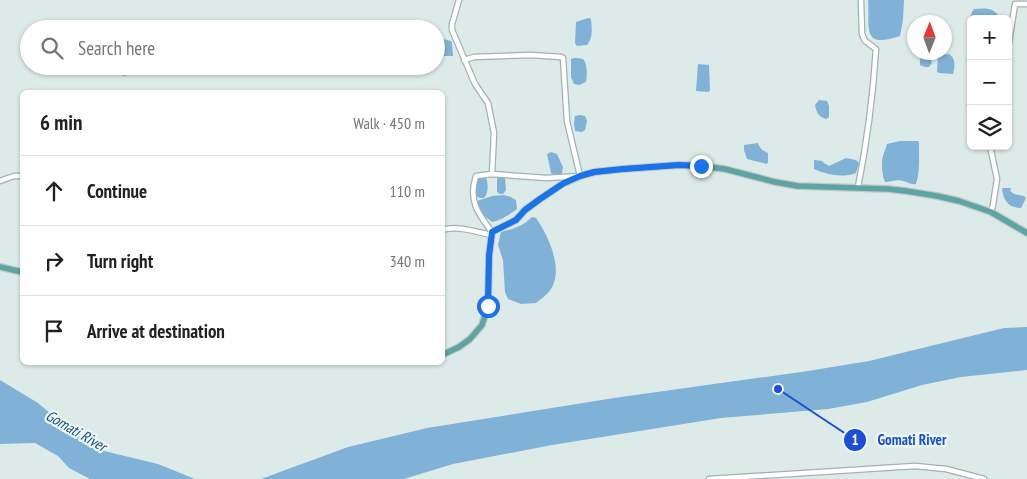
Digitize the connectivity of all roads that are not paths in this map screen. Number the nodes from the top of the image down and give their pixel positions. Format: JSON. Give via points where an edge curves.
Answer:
{"nodes":[{"id":1,"x":459,"y":0,"type":"edge"},
{"id":2,"x":861,"y":0,"type":"edge"},
{"id":3,"x":1016,"y":2,"type":"edge"},
{"id":4,"x":1027,"y":4,"type":"edge"},
{"id":5,"x":1012,"y":26,"type":"edge"},
{"id":6,"x":464,"y":60,"type":"junction"},
{"id":7,"x":991,"y":150,"type":"edge"},
{"id":8,"x":492,"y":174,"type":"junction"},
{"id":9,"x":20,"y":176,"type":"edge"},
{"id":10,"x":580,"y":176,"type":"junction"},
{"id":11,"x":0,"y":181,"type":"edge"},
{"id":12,"x":858,"y":187,"type":"junction"},
{"id":13,"x":991,"y":212,"type":"junction"},
{"id":14,"x":445,"y":229,"type":"edge"},
{"id":15,"x":492,"y":233,"type":"junction"},
{"id":16,"x":1027,"y":233,"type":"edge"},
{"id":17,"x":0,"y":267,"type":"edge"},
{"id":18,"x":20,"y":272,"type":"edge"},
{"id":19,"x":445,"y":354,"type":"edge"},
{"id":20,"x":709,"y":479,"type":"edge"},
{"id":21,"x":984,"y":479,"type":"edge"}],
"edges":[{"from":1,"to":6,"type":"street","via":[[452,30]]},
{"from":2,"to":12,"type":"street","via":[[864,41],[876,49],[865,154]]},
{"from":3,"to":4,"type":"street"},
{"from":3,"to":5,"type":"street"},
{"from":6,"to":8,"type":"street","via":[[474,84],[488,103],[494,134]]},
{"from":6,"to":10,"type":"street","via":[[525,56],[563,58],[567,121]]},
{"from":7,"to":13,"type":"street","via":[[997,179]]},
{"from":8,"to":10,"type":"street","via":[[546,178]]},
{"from":8,"to":15,"type":"street","via":[[476,176],[473,184],[476,209]]},
{"from":9,"to":11,"type":"street"},
{"from":10,"to":12,"type":"main road","via":[[679,165],[725,169],[798,186]]},
{"from":10,"to":15,"type":"main road","via":[[564,183],[516,220]]},
{"from":12,"to":13,"type":"main road","via":[[937,196]]},
{"from":13,"to":16,"type":"main road"},
{"from":14,"to":15,"type":"street"},
{"from":15,"to":19,"type":"main road","via":[[488,306],[482,324],[470,339]]},
{"from":17,"to":18,"type":"main road"},
{"from":20,"to":21,"type":"street","via":[[915,466],[946,469]]}]}
